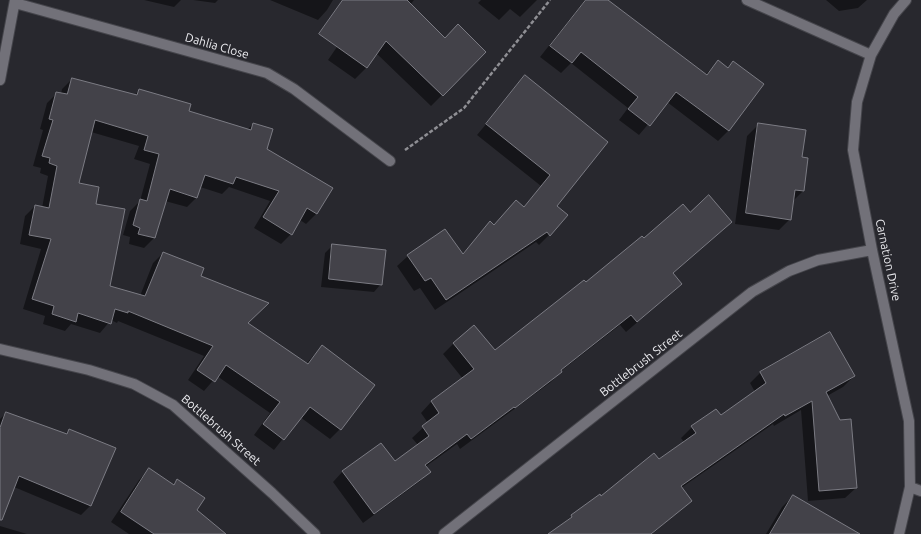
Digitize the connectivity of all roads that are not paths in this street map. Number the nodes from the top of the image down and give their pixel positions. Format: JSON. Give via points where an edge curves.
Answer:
{"nodes":[{"id":1,"x":747,"y":0,"type":"edge"},
{"id":2,"x":906,"y":0,"type":"edge"},
{"id":3,"x":15,"y":2,"type":"edge"},
{"id":4,"x":871,"y":55,"type":"junction"},
{"id":5,"x":0,"y":80,"type":"edge"},
{"id":6,"x":390,"y":161,"type":"road end"},
{"id":7,"x":872,"y":250,"type":"junction"},
{"id":8,"x":0,"y":349,"type":"edge"},
{"id":9,"x":910,"y":487,"type":"junction"},
{"id":10,"x":921,"y":491,"type":"edge"},
{"id":11,"x":315,"y":534,"type":"edge"},
{"id":12,"x":444,"y":534,"type":"edge"},
{"id":13,"x":899,"y":534,"type":"edge"}],
"edges":[{"from":1,"to":4,"type":"street"},
{"from":2,"to":4,"type":"street","name":"Carnation Drive","via":[[894,14]]},
{"from":3,"to":5,"type":"street"},
{"from":3,"to":6,"type":"street","name":"Dahlia Close","via":[[267,73],[294,89]]},
{"from":4,"to":7,"type":"street","name":"Carnation Drive","via":[[857,102],[853,150]]},
{"from":7,"to":9,"type":"street","name":"Carnation Drive","via":[[909,421]]},
{"from":7,"to":12,"type":"street","name":"Bottlebrush Street","via":[[818,260],[789,271],[752,292]]},
{"from":8,"to":11,"type":"street","name":"Bottlebrush Street","via":[[89,370],[134,384],[173,405]]},
{"from":9,"to":10,"type":"street"},
{"from":9,"to":13,"type":"street","name":"Carnation Drive"}]}
